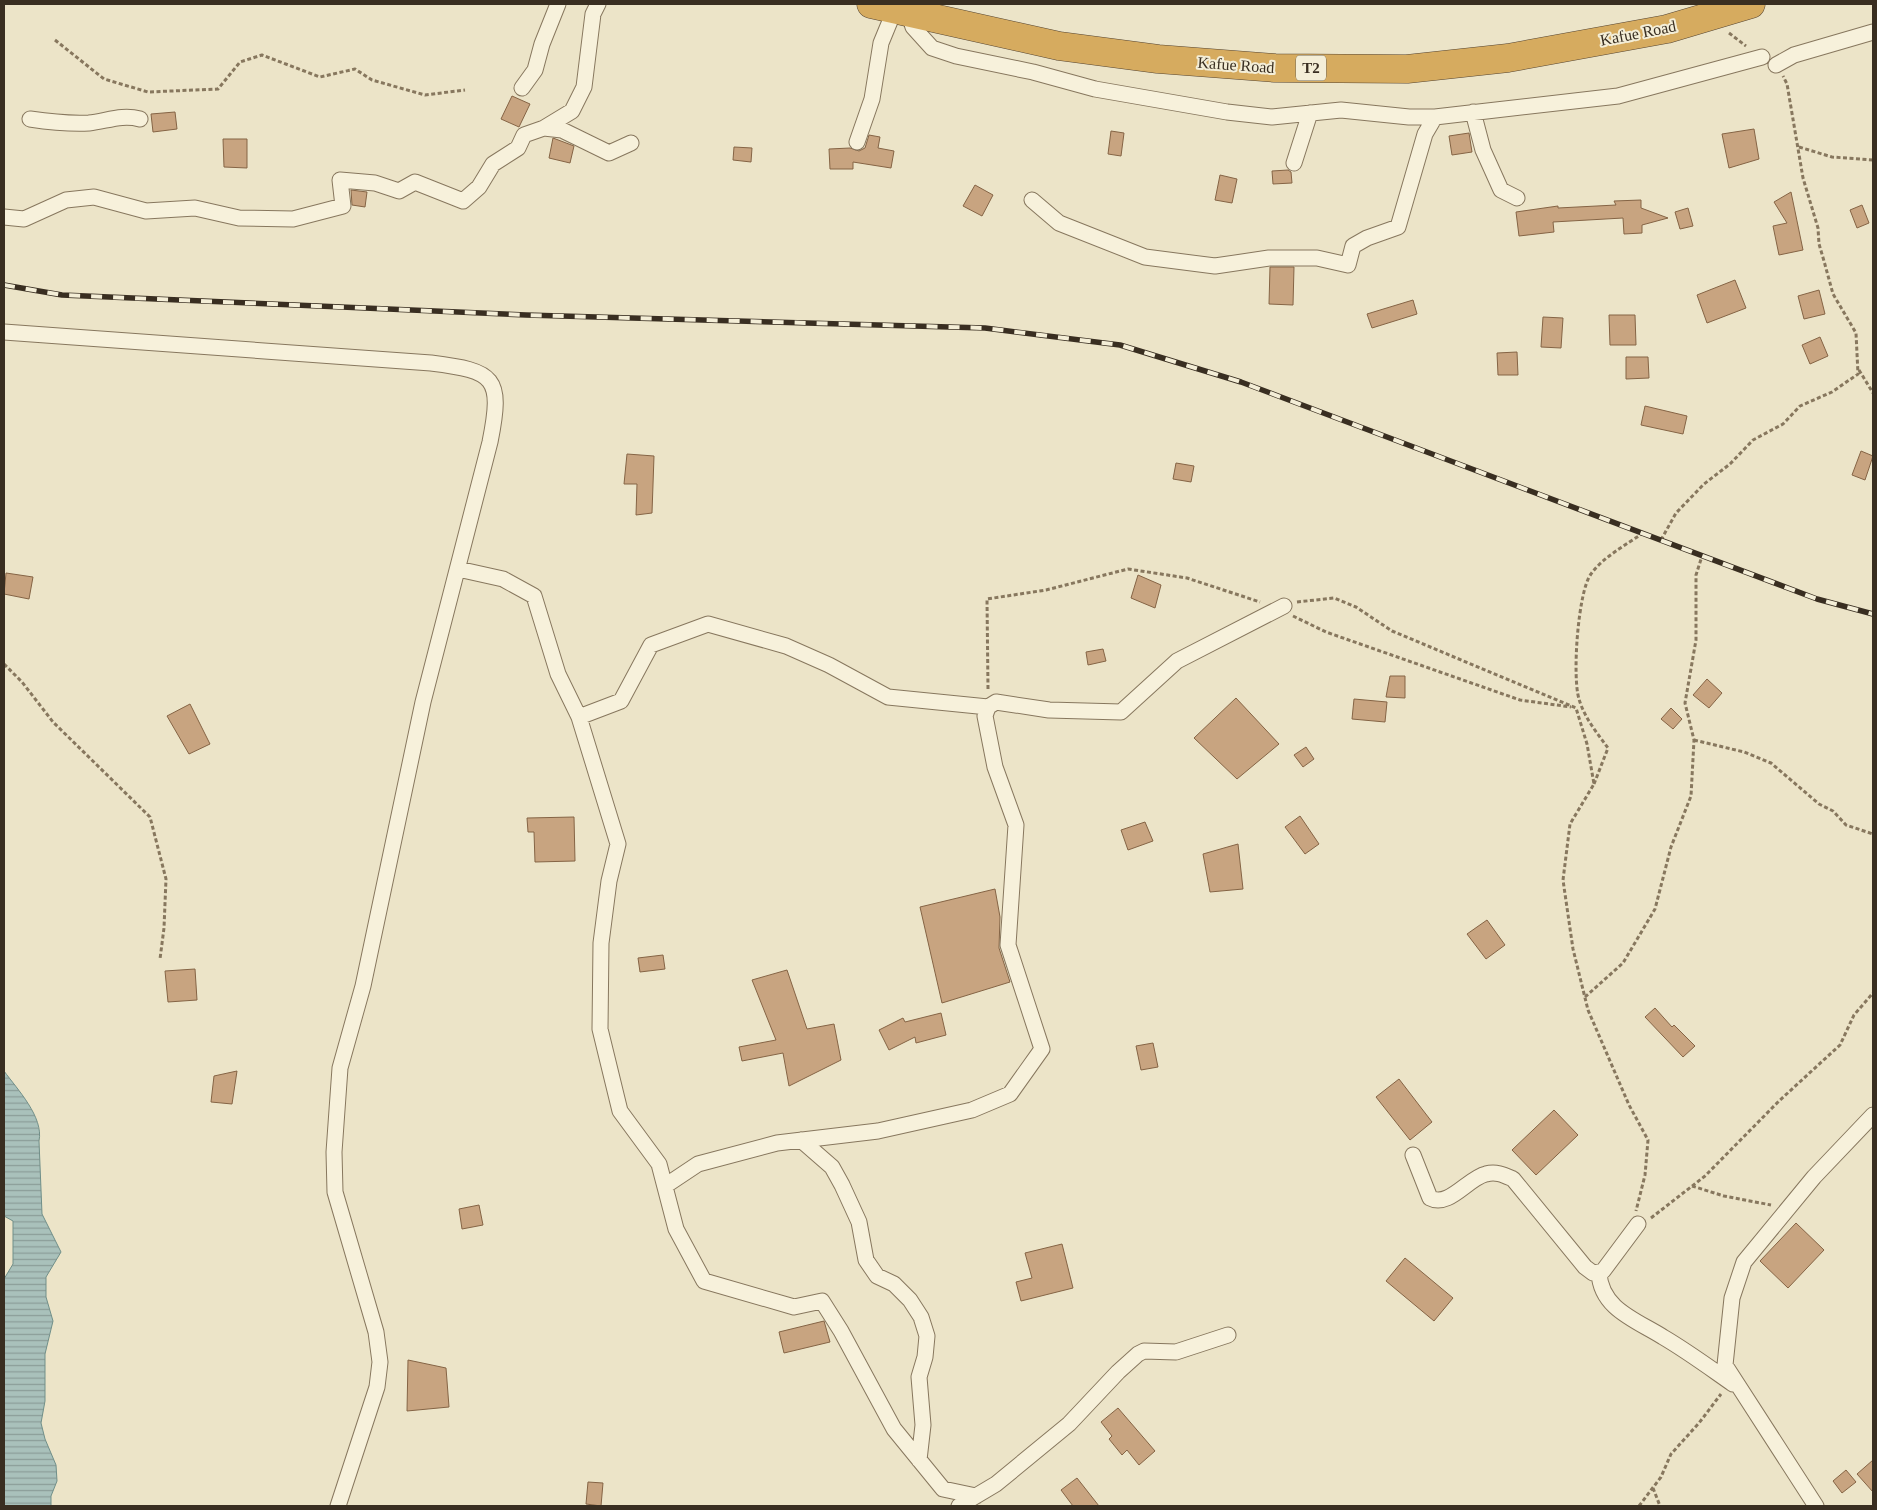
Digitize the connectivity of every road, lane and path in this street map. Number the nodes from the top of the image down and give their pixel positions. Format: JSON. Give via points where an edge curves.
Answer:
{"nodes":[{"id":1,"x":558,"y":4,"type":"edge"},
{"id":2,"x":598,"y":4,"type":"edge"},
{"id":3,"x":1751,"y":4,"type":"edge"},
{"id":4,"x":891,"y":8,"type":"edge"},
{"id":5,"x":1710,"y":17,"type":"junction"},
{"id":6,"x":1873,"y":32,"type":"edge"},
{"id":7,"x":55,"y":40,"type":"dead end"},
{"id":8,"x":1762,"y":57,"type":"joint"},
{"id":9,"x":1776,"y":65,"type":"joint"},
{"id":10,"x":522,"y":88,"type":"dead end"},
{"id":11,"x":466,"y":90,"type":"dead end"},
{"id":12,"x":1473,"y":112,"type":"junction"},
{"id":13,"x":1310,"y":113,"type":"junction"},
{"id":14,"x":1435,"y":117,"type":"junction"},
{"id":15,"x":30,"y":119,"type":"dead end"},
{"id":16,"x":140,"y":120,"type":"dead end"},
{"id":17,"x":544,"y":128,"type":"junction"},
{"id":18,"x":857,"y":142,"type":"dead end"},
{"id":19,"x":631,"y":143,"type":"dead end"},
{"id":20,"x":1799,"y":147,"type":"junction"},
{"id":21,"x":1873,"y":160,"type":"edge"},
{"id":22,"x":1294,"y":163,"type":"dead end"},
{"id":23,"x":1517,"y":198,"type":"dead end"},
{"id":24,"x":1032,"y":200,"type":"dead end"},
{"id":25,"x":4,"y":217,"type":"edge"},
{"id":26,"x":4,"y":332,"type":"edge"},
{"id":27,"x":1858,"y":368,"type":"junction"},
{"id":28,"x":1873,"y":393,"type":"edge"},
{"id":29,"x":1643,"y":533,"type":"dead end"},
{"id":30,"x":1660,"y":540,"type":"dead end"},
{"id":31,"x":1702,"y":556,"type":"dead end"},
{"id":32,"x":458,"y":570,"type":"junction"},
{"id":33,"x":1284,"y":606,"type":"joint"},
{"id":34,"x":4,"y":664,"type":"edge"},
{"id":35,"x":988,"y":707,"type":"junction"},
{"id":36,"x":579,"y":717,"type":"junction"},
{"id":37,"x":1694,"y":740,"type":"junction"},
{"id":38,"x":1594,"y":784,"type":"junction"},
{"id":39,"x":1873,"y":834,"type":"edge"},
{"id":40,"x":160,"y":959,"type":"dead end"},
{"id":41,"x":1873,"y":993,"type":"edge"},
{"id":42,"x":1585,"y":997,"type":"junction"},
{"id":43,"x":1873,"y":1115,"type":"edge"},
{"id":44,"x":801,"y":1140,"type":"junction"},
{"id":45,"x":1413,"y":1155,"type":"dead end"},
{"id":46,"x":665,"y":1186,"type":"junction"},
{"id":47,"x":1691,"y":1186,"type":"junction"},
{"id":48,"x":1787,"y":1210,"type":"junction"},
{"id":49,"x":1638,"y":1224,"type":"junction"},
{"id":50,"x":1599,"y":1273,"type":"junction"},
{"id":51,"x":1228,"y":1336,"type":"dead end"},
{"id":52,"x":1734,"y":1384,"type":"junction"},
{"id":53,"x":919,"y":1460,"type":"junction"},
{"id":54,"x":1653,"y":1487,"type":"junction"},
{"id":55,"x":976,"y":1496,"type":"junction"},
{"id":56,"x":338,"y":1506,"type":"edge"},
{"id":57,"x":960,"y":1506,"type":"edge"},
{"id":58,"x":1638,"y":1506,"type":"edge"},
{"id":59,"x":1660,"y":1506,"type":"edge"},
{"id":60,"x":1816,"y":1506,"type":"edge"}],
"edges":[{"from":1,"to":10,"type":"street","via":[[535,70]]},
{"from":2,"to":17,"type":"street","via":[[593,14],[584,87],[572,111]]},
{"from":3,"to":5,"type":"highway","name":"Kafue Road","number":"T2"},
{"from":4,"to":5,"type":"highway","name":"Kafue Road","number":"T2","via":[[1059,46],[1158,59],[1275,68],[1407,69],[1508,58],[1667,29]]},
{"from":4,"to":13,"type":"street","via":[[932,48],[956,56],[1096,89],[1227,112],[1272,117]]},
{"from":4,"to":18,"type":"street","via":[[881,43],[872,99]]},
{"from":5,"to":8,"type":"path"},
{"from":6,"to":9,"type":"street","via":[[1794,55]]},
{"from":7,"to":11,"type":"path","via":[[104,79],[148,92],[218,89],[240,62],[262,55],[320,77],[354,69],[372,80],[425,95]]},
{"from":8,"to":12,"type":"street","via":[[1618,96]]},
{"from":9,"to":20,"type":"path","via":[[1787,84]]},
{"from":12,"to":14,"type":"street"},
{"from":12,"to":23,"type":"street","via":[[1482,150],[1501,190]]},
{"from":13,"to":14,"type":"street","via":[[1341,110]]},
{"from":13,"to":22,"type":"street"},
{"from":14,"to":24,"type":"street","via":[[1425,134],[1398,227],[1353,246],[1348,265],[1317,258],[1270,258],[1215,266],[1145,257],[1059,223]]},
{"from":15,"to":16,"type":"street","via":[[56,124],[128,116]]},
{"from":17,"to":19,"type":"street","via":[[562,130],[609,153]]},
{"from":17,"to":25,"type":"street","via":[[524,135],[518,148],[493,164],[480,187],[463,201],[415,182],[399,190],[375,183],[340,180],[342,206],[293,219],[239,218],[195,208],[146,211],[94,197],[66,200],[24,219]]},
{"from":20,"to":21,"type":"path","via":[[1832,157]]},
{"from":20,"to":27,"type":"path","via":[[1803,178],[1833,294],[1856,333]]},
{"from":26,"to":32,"type":"street","via":[[431,363],[480,373],[497,395],[497,410]]},
{"from":27,"to":28,"type":"path"},
{"from":27,"to":30,"type":"path","via":[[1858,374],[1832,392],[1800,406],[1783,424],[1753,440],[1676,513]]},
{"from":29,"to":38,"type":"path","via":[[1590,574],[1580,615],[1576,655],[1578,698],[1588,720],[1608,748]]},
{"from":31,"to":37,"type":"path","via":[[1696,575],[1696,640],[1685,703]]},
{"from":32,"to":36,"type":"street","via":[[504,579],[534,596],[558,674]]},
{"from":32,"to":56,"type":"street","via":[[423,702],[363,986],[340,1068],[334,1152],[335,1192],[376,1332],[380,1362],[377,1387]]},
{"from":33,"to":35,"type":"street","via":[[1177,661],[1121,712],[1049,710],[996,702]]},
{"from":33,"to":38,"type":"path","via":[[1334,598],[1356,607],[1392,630],[1576,708]]},
{"from":34,"to":40,"type":"path","via":[[53,722],[150,817],[166,879]]},
{"from":35,"to":36,"type":"street","via":[[888,697],[786,646],[708,624],[651,645],[621,701]]},
{"from":35,"to":44,"type":"street","via":[[985,716],[995,767],[1016,825],[1008,945],[1042,1049],[1010,1094],[972,1110],[878,1131]]},
{"from":36,"to":46,"type":"street","via":[[618,844],[609,881],[601,942],[600,1029],[620,1111],[659,1164]]},
{"from":37,"to":39,"type":"path","via":[[1744,752],[1771,763],[1819,804],[1833,811],[1846,825]]},
{"from":37,"to":42,"type":"path","via":[[1691,796],[1671,847],[1655,909],[1623,963]]},
{"from":38,"to":42,"type":"path","via":[[1570,824],[1563,880],[1573,948]]},
{"from":41,"to":47,"type":"path","via":[[1854,1015],[1840,1045]]},
{"from":42,"to":49,"type":"path","via":[[1601,1042],[1648,1140],[1645,1175],[1635,1216]]},
{"from":43,"to":48,"type":"street","via":[[1814,1176]]},
{"from":44,"to":46,"type":"street","via":[[777,1143],[698,1164]]},
{"from":44,"to":53,"type":"street","via":[[832,1167],[842,1184],[858,1222],[866,1260],[877,1276],[894,1284],[910,1300],[921,1317],[927,1336],[919,1377],[923,1425]]},
{"from":45,"to":50,"type":"street","via":[[1430,1198],[1435,1201],[1444,1200],[1485,1174],[1499,1173],[1514,1179],[1585,1267]]},
{"from":46,"to":53,"type":"street","via":[[676,1229],[704,1281],[794,1307],[822,1301],[894,1429]]},
{"from":47,"to":48,"type":"path"},
{"from":47,"to":49,"type":"path","via":[[1647,1221]]},
{"from":48,"to":52,"type":"street","via":[[1744,1262],[1732,1298],[1724,1365]]},
{"from":49,"to":50,"type":"street"},
{"from":50,"to":52,"type":"street","via":[[1599,1285],[1626,1317],[1663,1336]]},
{"from":51,"to":55,"type":"street","via":[[1176,1352],[1144,1351],[1138,1354],[1069,1424],[1009,1474]]},
{"from":52,"to":54,"type":"path","via":[[1671,1454]]},
{"from":52,"to":60,"type":"street"},
{"from":53,"to":55,"type":"street","via":[[943,1489]]},
{"from":54,"to":58,"type":"path"},
{"from":54,"to":59,"type":"path"},
{"from":55,"to":57,"type":"street"}]}
